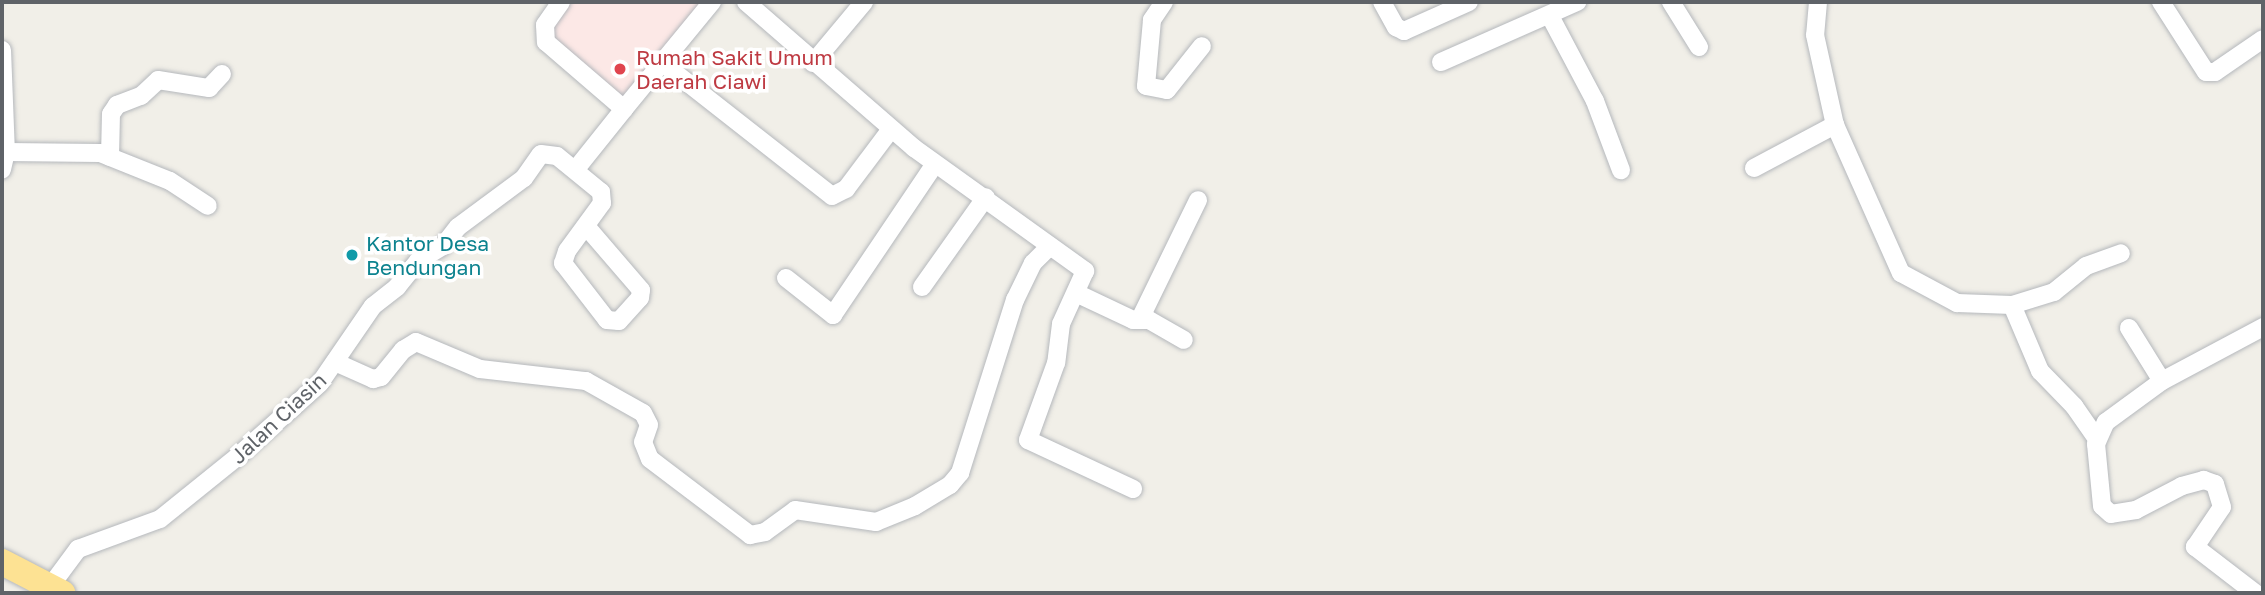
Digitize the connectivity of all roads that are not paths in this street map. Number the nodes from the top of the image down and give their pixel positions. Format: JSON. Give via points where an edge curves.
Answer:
{"nodes":[{"id":1,"x":562,"y":2,"type":"edge"},
{"id":2,"x":712,"y":2,"type":"edge"},
{"id":3,"x":746,"y":2,"type":"edge"},
{"id":4,"x":864,"y":2,"type":"edge"},
{"id":5,"x":1164,"y":2,"type":"edge"},
{"id":6,"x":1382,"y":2,"type":"edge"},
{"id":7,"x":1469,"y":2,"type":"edge"},
{"id":8,"x":1577,"y":2,"type":"edge"},
{"id":9,"x":1671,"y":2,"type":"edge"},
{"id":10,"x":1818,"y":2,"type":"edge"},
{"id":11,"x":2161,"y":2,"type":"edge"},
{"id":12,"x":1550,"y":16,"type":"junction"},
{"id":13,"x":2263,"y":38,"type":"edge"},
{"id":14,"x":1202,"y":46,"type":"dead end"},
{"id":15,"x":1699,"y":47,"type":"dead end"},
{"id":16,"x":2,"y":50,"type":"edge"},
{"id":17,"x":1441,"y":62,"type":"dead end"},
{"id":18,"x":813,"y":63,"type":"junction"},
{"id":19,"x":665,"y":65,"type":"junction"},
{"id":20,"x":222,"y":74,"type":"dead end"},
{"id":21,"x":624,"y":109,"type":"junction"},
{"id":22,"x":1835,"y":125,"type":"junction"},
{"id":23,"x":891,"y":129,"type":"junction"},
{"id":24,"x":6,"y":152,"type":"junction"},
{"id":25,"x":110,"y":157,"type":"junction"},
{"id":26,"x":935,"y":164,"type":"junction"},
{"id":27,"x":1754,"y":168,"type":"dead end"},
{"id":28,"x":576,"y":169,"type":"junction"},
{"id":29,"x":2,"y":170,"type":"edge"},
{"id":30,"x":1621,"y":170,"type":"dead end"},
{"id":31,"x":986,"y":197,"type":"junction"},
{"id":32,"x":1198,"y":200,"type":"dead end"},
{"id":33,"x":208,"y":206,"type":"dead end"},
{"id":34,"x":586,"y":226,"type":"junction"},
{"id":35,"x":1050,"y":246,"type":"junction"},
{"id":36,"x":2121,"y":253,"type":"dead end"},
{"id":37,"x":786,"y":278,"type":"dead end"},
{"id":38,"x":922,"y":287,"type":"dead end"},
{"id":39,"x":1076,"y":293,"type":"junction"},
{"id":40,"x":2012,"y":305,"type":"junction"},
{"id":41,"x":1141,"y":317,"type":"junction"},
{"id":42,"x":2263,"y":327,"type":"edge"},
{"id":43,"x":2129,"y":328,"type":"dead end"},
{"id":44,"x":1184,"y":340,"type":"dead end"},
{"id":45,"x":335,"y":362,"type":"junction"},
{"id":46,"x":2162,"y":381,"type":"junction"},
{"id":47,"x":2097,"y":439,"type":"junction"},
{"id":48,"x":1133,"y":489,"type":"dead end"},
{"id":49,"x":2,"y":562,"type":"edge"},
{"id":50,"x":55,"y":590,"type":"edge"},
{"id":51,"x":2255,"y":593,"type":"edge"}],
"edges":[{"from":1,"to":21,"type":"street","via":[[545,25],[546,42]]},
{"from":2,"to":19,"type":"street"},
{"from":3,"to":18,"type":"street"},
{"from":4,"to":18,"type":"street"},
{"from":5,"to":14,"type":"street","via":[[1152,20],[1146,86],[1167,90]]},
{"from":6,"to":7,"type":"street","via":[[1396,27],[1405,31]]},
{"from":8,"to":12,"type":"street"},
{"from":9,"to":15,"type":"street"},
{"from":10,"to":22,"type":"street","via":[[1815,35]]},
{"from":11,"to":13,"type":"street","via":[[2206,72],[2215,72]]},
{"from":12,"to":17,"type":"street"},
{"from":12,"to":30,"type":"street","via":[[1595,101]]},
{"from":16,"to":24,"type":"street"},
{"from":18,"to":23,"type":"street"},
{"from":19,"to":21,"type":"street"},
{"from":19,"to":23,"type":"street","via":[[832,195],[846,189]]},
{"from":20,"to":25,"type":"street","via":[[209,88],[158,80],[141,96],[117,105],[111,114]]},
{"from":21,"to":28,"type":"street"},
{"from":22,"to":27,"type":"street"},
{"from":22,"to":40,"type":"street","via":[[1901,273],[1957,303]]},
{"from":23,"to":26,"type":"street"},
{"from":24,"to":25,"type":"street"},
{"from":24,"to":29,"type":"street"},
{"from":25,"to":33,"type":"street","via":[[170,181]]},
{"from":26,"to":31,"type":"street"},
{"from":26,"to":37,"type":"street","via":[[833,315]]},
{"from":28,"to":34,"type":"street","name":"Jalan Ciasin","via":[[603,196]]},
{"from":28,"to":45,"type":"street","name":"Jalan Ciasin","via":[[550,152],[541,154],[524,178],[458,227],[443,246],[418,261],[397,287],[373,306]]},
{"from":31,"to":35,"type":"street"},
{"from":31,"to":38,"type":"street"},
{"from":32,"to":41,"type":"street"},
{"from":34,"to":34,"type":"street","via":[[565,254],[563,267],[607,320],[615,323],[640,298],[640,290]]},
{"from":35,"to":39,"type":"street","via":[[1085,271]]},
{"from":35,"to":45,"type":"street","via":[[1033,263],[1015,300],[960,473],[950,485],[915,506],[876,522],[794,510],[765,532],[750,535],[650,459],[644,450],[649,425],[643,413],[586,381],[480,369],[416,342],[381,377],[373,379]]},
{"from":36,"to":40,"type":"street","via":[[2086,266],[2054,292]]},
{"from":39,"to":41,"type":"street","via":[[1133,320]]},
{"from":39,"to":48,"type":"street","via":[[1061,324],[1056,363],[1028,440]]},
{"from":40,"to":47,"type":"street","via":[[2040,371],[2074,406]]},
{"from":41,"to":44,"type":"street"},
{"from":42,"to":46,"type":"street"},
{"from":43,"to":46,"type":"street"},
{"from":45,"to":50,"type":"street","name":"Jalan Ciasin","via":[[314,388],[168,513],[150,524],[78,549]]},
{"from":46,"to":47,"type":"street","via":[[2106,422]]},
{"from":47,"to":51,"type":"street","via":[[2102,506],[2111,514],[2136,510],[2182,486],[2204,480],[2215,484],[2222,507],[2195,547]]},
{"from":49,"to":50,"type":"highway"}]}
